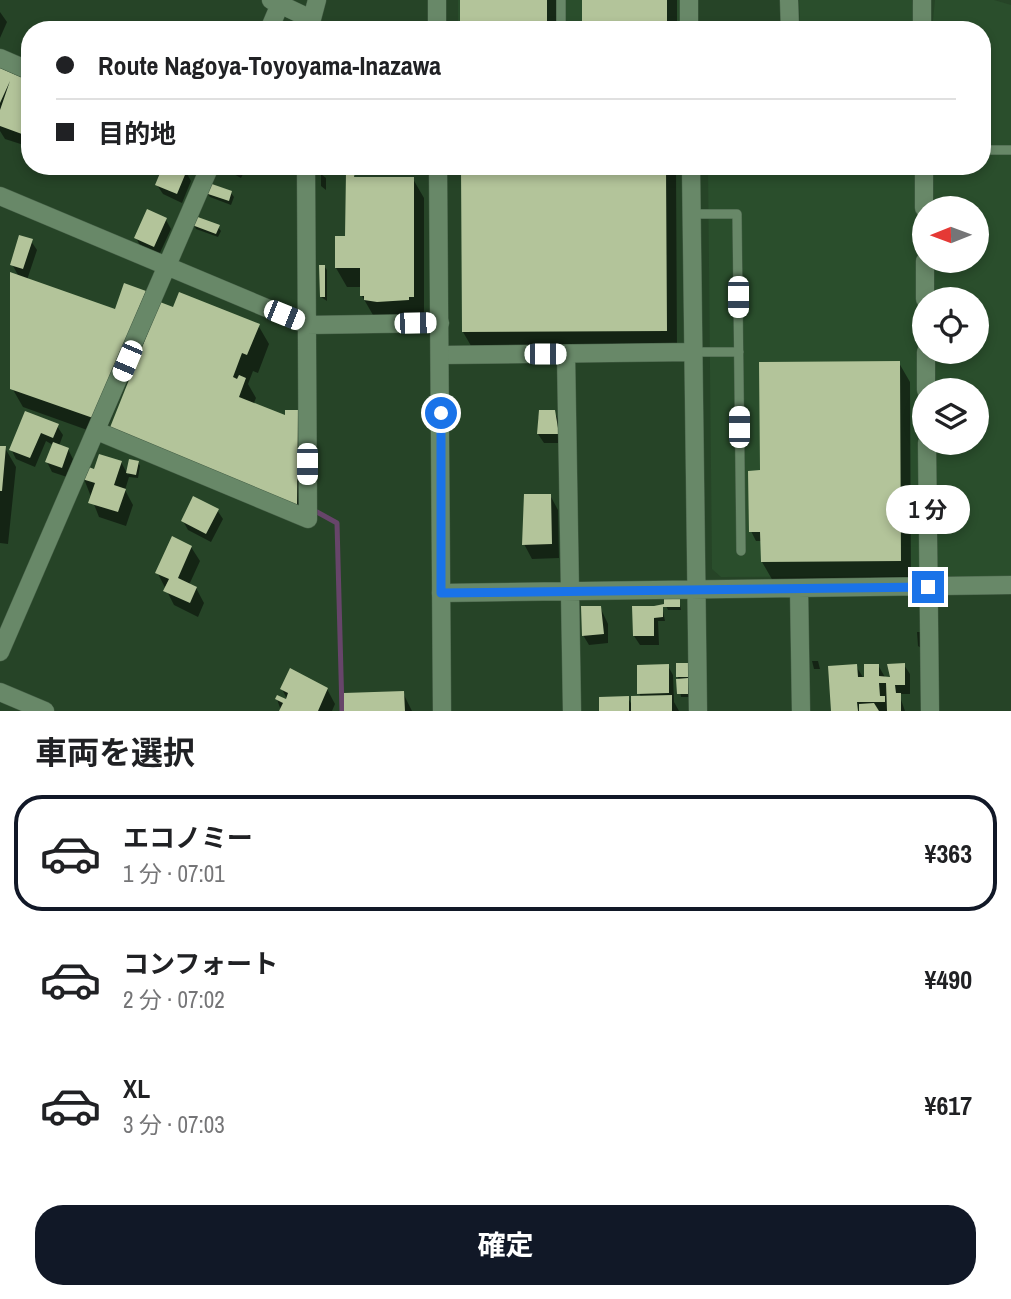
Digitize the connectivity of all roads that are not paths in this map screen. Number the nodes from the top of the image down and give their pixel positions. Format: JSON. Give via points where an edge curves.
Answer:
{"nodes":[{"id":1,"x":317,"y":0,"type":"edge"},
{"id":2,"x":437,"y":0,"type":"edge"},
{"id":3,"x":561,"y":0,"type":"edge"},
{"id":4,"x":689,"y":0,"type":"edge"},
{"id":5,"x":789,"y":0,"type":"edge"},
{"id":6,"x":922,"y":0,"type":"edge"},
{"id":7,"x":275,"y":2,"type":"edge"},
{"id":8,"x":271,"y":21,"type":"edge"},
{"id":9,"x":305,"y":21,"type":"edge"},
{"id":10,"x":311,"y":21,"type":"edge"},
{"id":11,"x":437,"y":21,"type":"edge"},
{"id":12,"x":561,"y":21,"type":"edge"},
{"id":13,"x":689,"y":21,"type":"edge"},
{"id":14,"x":790,"y":21,"type":"edge"},
{"id":15,"x":922,"y":21,"type":"edge"},
{"id":16,"x":0,"y":58,"type":"edge"},
{"id":17,"x":21,"y":67,"type":"edge"},
{"id":18,"x":991,"y":150,"type":"edge"},
{"id":19,"x":1011,"y":150,"type":"edge"},
{"id":20,"x":206,"y":175,"type":"edge"},
{"id":21,"x":306,"y":175,"type":"edge"},
{"id":22,"x":438,"y":175,"type":"edge"},
{"id":23,"x":691,"y":175,"type":"edge"},
{"id":24,"x":924,"y":175,"type":"edge"},
{"id":25,"x":0,"y":196,"type":"edge"},
{"id":26,"x":924,"y":196,"type":"edge"},
{"id":27,"x":692,"y":214,"type":"junction"},
{"id":28,"x":167,"y":267,"type":"junction"},
{"id":29,"x":440,"y":323,"type":"junction"},
{"id":30,"x":307,"y":325,"type":"junction"},
{"id":31,"x":693,"y":352,"type":"junction"},
{"id":32,"x":739,"y":352,"type":"junction"},
{"id":33,"x":566,"y":354,"type":"junction"},
{"id":34,"x":441,"y":355,"type":"junction"},
{"id":35,"x":96,"y":431,"type":"junction"},
{"id":36,"x":927,"y":455,"type":"edge"},
{"id":37,"x":740,"y":551,"type":"dead end"},
{"id":38,"x":1011,"y":585,"type":"edge"},
{"id":39,"x":928,"y":587,"type":"junction"},
{"id":40,"x":799,"y":588,"type":"junction"},
{"id":41,"x":698,"y":589,"type":"junction"},
{"id":42,"x":570,"y":591,"type":"junction"},
{"id":43,"x":441,"y":593,"type":"junction"},
{"id":44,"x":0,"y":652,"type":"edge"},
{"id":45,"x":0,"y":692,"type":"edge"},
{"id":46,"x":45,"y":711,"type":"edge"},
{"id":47,"x":442,"y":711,"type":"edge"},
{"id":48,"x":572,"y":711,"type":"edge"},
{"id":49,"x":698,"y":711,"type":"edge"},
{"id":50,"x":801,"y":711,"type":"edge"},
{"id":51,"x":930,"y":711,"type":"edge"}],
"edges":[{"from":1,"to":10,"type":"street"},
{"from":2,"to":11,"type":"street"},
{"from":3,"to":12,"type":"lane"},
{"from":4,"to":13,"type":"street"},
{"from":5,"to":14,"type":"street"},
{"from":6,"to":15,"type":"street"},
{"from":7,"to":8,"type":"street"},
{"from":7,"to":9,"type":"street"},
{"from":16,"to":17,"type":"street"},
{"from":18,"to":19,"type":"lane"},
{"from":20,"to":28,"type":"street"},
{"from":21,"to":30,"type":"street"},
{"from":22,"to":29,"type":"street"},
{"from":23,"to":27,"type":"street"},
{"from":24,"to":26,"type":"street"},
{"from":25,"to":28,"type":"street"},
{"from":27,"to":31,"type":"street"},
{"from":27,"to":32,"type":"lane","via":[[737,214]]},
{"from":28,"to":30,"type":"street"},
{"from":28,"to":35,"type":"street"},
{"from":29,"to":30,"type":"street"},
{"from":29,"to":34,"type":"street"},
{"from":30,"to":35,"type":"street","via":[[308,519]]},
{"from":31,"to":32,"type":"lane"},
{"from":31,"to":33,"type":"street"},
{"from":31,"to":41,"type":"street"},
{"from":32,"to":37,"type":"lane"},
{"from":33,"to":34,"type":"street"},
{"from":33,"to":42,"type":"street"},
{"from":34,"to":43,"type":"street"},
{"from":35,"to":44,"type":"street"},
{"from":36,"to":39,"type":"street"},
{"from":38,"to":39,"type":"street"},
{"from":39,"to":40,"type":"street"},
{"from":39,"to":51,"type":"street"},
{"from":40,"to":41,"type":"street"},
{"from":40,"to":50,"type":"street"},
{"from":41,"to":42,"type":"street"},
{"from":41,"to":49,"type":"street"},
{"from":42,"to":43,"type":"street"},
{"from":42,"to":48,"type":"street"},
{"from":43,"to":47,"type":"street"},
{"from":45,"to":46,"type":"street"}]}
